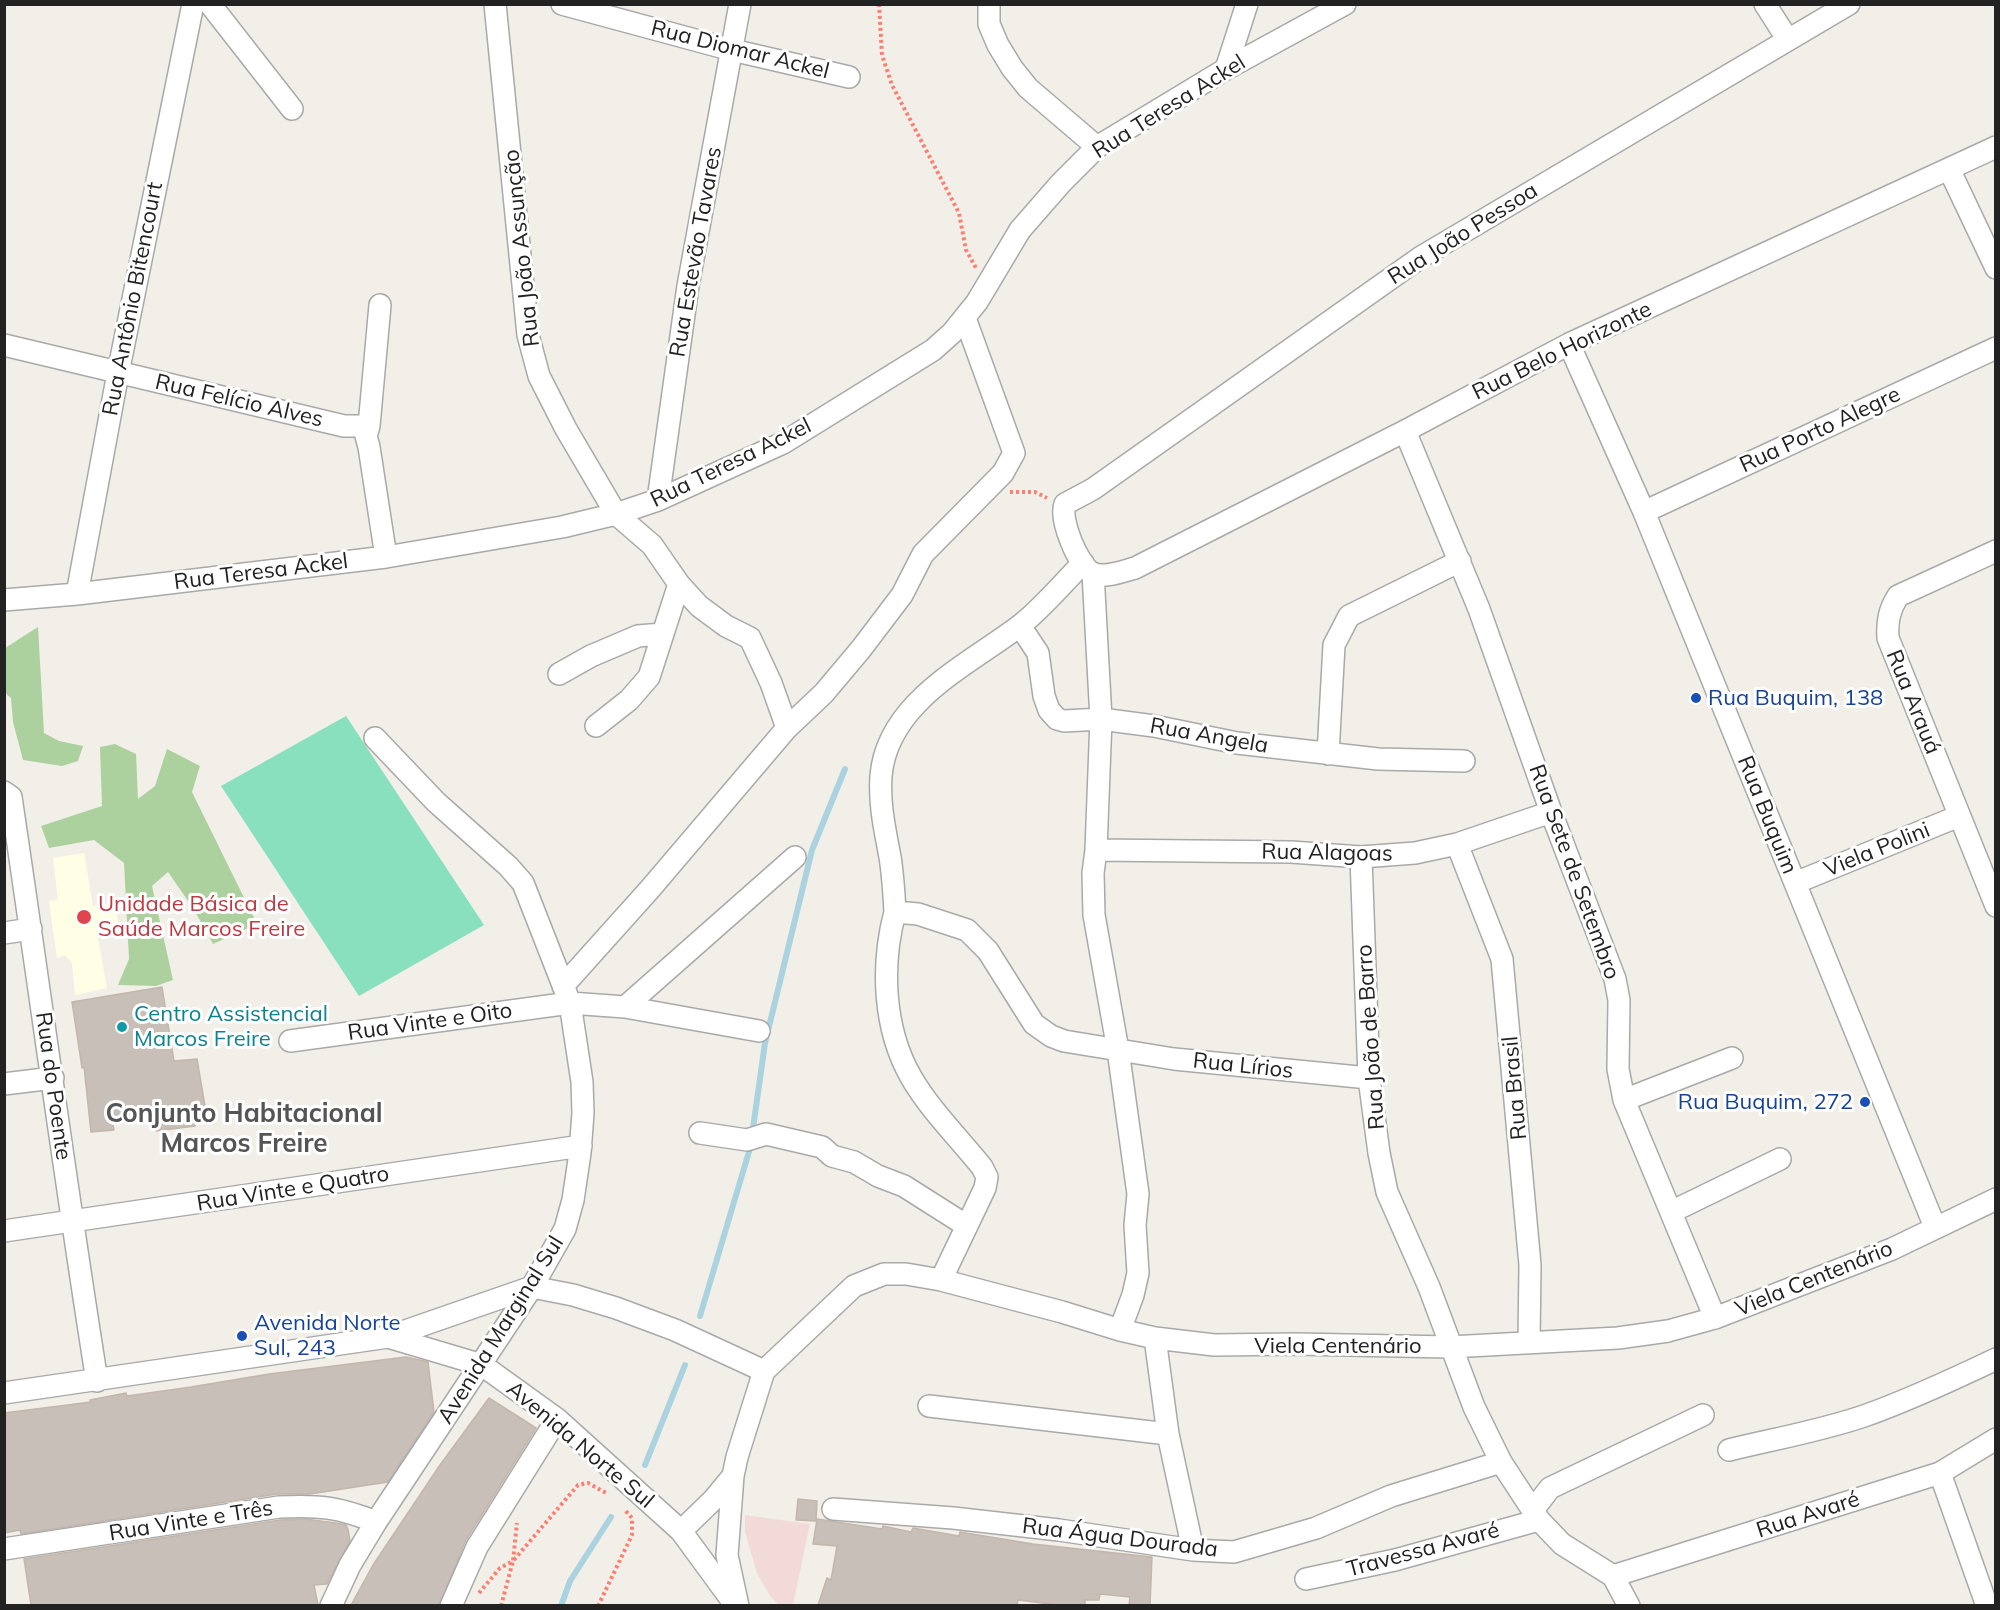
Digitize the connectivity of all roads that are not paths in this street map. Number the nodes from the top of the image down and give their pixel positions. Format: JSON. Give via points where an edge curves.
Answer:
{"nodes":[{"id":1,"x":193,"y":4,"type":"edge"},
{"id":2,"x":210,"y":4,"type":"edge"},
{"id":3,"x":495,"y":4,"type":"edge"},
{"id":4,"x":562,"y":4,"type":"edge"},
{"id":5,"x":740,"y":4,"type":"edge"},
{"id":6,"x":989,"y":4,"type":"edge"},
{"id":7,"x":1247,"y":4,"type":"edge"},
{"id":8,"x":1345,"y":4,"type":"edge"},
{"id":9,"x":1765,"y":4,"type":"edge"},
{"id":10,"x":1849,"y":4,"type":"edge"},
{"id":11,"x":1788,"y":40,"type":"junction"},
{"id":12,"x":732,"y":50,"type":"junction"},
{"id":13,"x":1226,"y":69,"type":"junction"},
{"id":14,"x":849,"y":77,"type":"dead end"},
{"id":15,"x":292,"y":109,"type":"dead end"},
{"id":16,"x":1097,"y":147,"type":"junction"},
{"id":17,"x":1995,"y":147,"type":"edge"},
{"id":18,"x":1949,"y":169,"type":"junction"},
{"id":19,"x":1995,"y":268,"type":"edge"},
{"id":20,"x":380,"y":305,"type":"dead end"},
{"id":21,"x":965,"y":318,"type":"junction"},
{"id":22,"x":1569,"y":344,"type":"junction"},
{"id":23,"x":4,"y":345,"type":"edge"},
{"id":24,"x":1995,"y":348,"type":"edge"},
{"id":25,"x":118,"y":373,"type":"junction"},
{"id":26,"x":369,"y":426,"type":"junction"},
{"id":27,"x":1405,"y":431,"type":"junction"},
{"id":28,"x":658,"y":500,"type":"junction"},
{"id":29,"x":1644,"y":512,"type":"junction"},
{"id":30,"x":616,"y":514,"type":"junction"},
{"id":31,"x":1995,"y":551,"type":"edge"},
{"id":32,"x":386,"y":557,"type":"junction"},
{"id":33,"x":1460,"y":561,"type":"junction"},
{"id":34,"x":1088,"y":568,"type":"junction"},
{"id":35,"x":679,"y":584,"type":"junction"},
{"id":36,"x":77,"y":594,"type":"junction"},
{"id":37,"x":4,"y":600,"type":"edge"},
{"id":38,"x":1020,"y":626,"type":"junction"},
{"id":39,"x":662,"y":634,"type":"junction"},
{"id":40,"x":559,"y":674,"type":"dead end"},
{"id":41,"x":1101,"y":720,"type":"junction"},
{"id":42,"x":596,"y":726,"type":"dead end"},
{"id":43,"x":787,"y":728,"type":"junction"},
{"id":44,"x":375,"y":738,"type":"dead end"},
{"id":45,"x":1328,"y":754,"type":"junction"},
{"id":46,"x":1464,"y":761,"type":"dead end"},
{"id":47,"x":6,"y":792,"type":"edge"},
{"id":48,"x":1551,"y":812,"type":"junction"},
{"id":49,"x":1959,"y":816,"type":"junction"},
{"id":50,"x":1457,"y":844,"type":"junction"},
{"id":51,"x":1096,"y":850,"type":"junction"},
{"id":52,"x":795,"y":857,"type":"dead end"},
{"id":53,"x":1361,"y":857,"type":"junction"},
{"id":54,"x":1795,"y":883,"type":"junction"},
{"id":55,"x":1995,"y":906,"type":"edge"},
{"id":56,"x":895,"y":912,"type":"junction"},
{"id":57,"x":31,"y":929,"type":"junction"},
{"id":58,"x":4,"y":933,"type":"edge"},
{"id":59,"x":566,"y":995,"type":"junction"},
{"id":60,"x":625,"y":1007,"type":"junction"},
{"id":61,"x":759,"y":1031,"type":"dead end"},
{"id":62,"x":290,"y":1041,"type":"dead end"},
{"id":63,"x":1118,"y":1050,"type":"junction"},
{"id":64,"x":1732,"y":1058,"type":"dead end"},
{"id":65,"x":53,"y":1078,"type":"junction"},
{"id":66,"x":1369,"y":1078,"type":"junction"},
{"id":67,"x":4,"y":1084,"type":"edge"},
{"id":68,"x":1624,"y":1100,"type":"junction"},
{"id":69,"x":700,"y":1133,"type":"dead end"},
{"id":70,"x":581,"y":1146,"type":"junction"},
{"id":71,"x":1780,"y":1159,"type":"dead end"},
{"id":72,"x":1995,"y":1198,"type":"edge"},
{"id":73,"x":1671,"y":1212,"type":"junction"},
{"id":74,"x":72,"y":1222,"type":"junction"},
{"id":75,"x":967,"y":1226,"type":"junction"},
{"id":76,"x":1935,"y":1227,"type":"junction"},
{"id":77,"x":4,"y":1231,"type":"edge"},
{"id":78,"x":941,"y":1280,"type":"junction"},
{"id":79,"x":532,"y":1287,"type":"junction"},
{"id":80,"x":1715,"y":1318,"type":"junction"},
{"id":81,"x":1120,"y":1330,"type":"junction"},
{"id":82,"x":388,"y":1337,"type":"junction"},
{"id":83,"x":1155,"y":1338,"type":"junction"},
{"id":84,"x":1529,"y":1341,"type":"junction"},
{"id":85,"x":1450,"y":1347,"type":"junction"},
{"id":86,"x":1995,"y":1359,"type":"edge"},
{"id":87,"x":482,"y":1365,"type":"junction"},
{"id":88,"x":764,"y":1371,"type":"junction"},
{"id":89,"x":97,"y":1381,"type":"junction"},
{"id":90,"x":4,"y":1393,"type":"edge"},
{"id":91,"x":929,"y":1406,"type":"dead end"},
{"id":92,"x":1703,"y":1415,"type":"dead end"},
{"id":93,"x":556,"y":1419,"type":"junction"},
{"id":94,"x":1168,"y":1434,"type":"junction"},
{"id":95,"x":1995,"y":1439,"type":"edge"},
{"id":96,"x":1729,"y":1450,"type":"dead end"},
{"id":97,"x":1501,"y":1462,"type":"junction"},
{"id":98,"x":1940,"y":1473,"type":"junction"},
{"id":99,"x":733,"y":1476,"type":"junction"},
{"id":100,"x":833,"y":1509,"type":"dead end"},
{"id":101,"x":1536,"y":1515,"type":"junction"},
{"id":102,"x":376,"y":1522,"type":"junction"},
{"id":103,"x":681,"y":1531,"type":"junction"},
{"id":104,"x":4,"y":1549,"type":"edge"},
{"id":105,"x":1193,"y":1550,"type":"junction"},
{"id":106,"x":1613,"y":1576,"type":"junction"},
{"id":107,"x":1306,"y":1579,"type":"dead end"},
{"id":108,"x":331,"y":1605,"type":"edge"},
{"id":109,"x":451,"y":1605,"type":"edge"},
{"id":110,"x":737,"y":1605,"type":"edge"},
{"id":111,"x":1629,"y":1605,"type":"edge"},
{"id":112,"x":1987,"y":1605,"type":"edge"}],
"edges":[{"from":1,"to":25,"type":"street","name":"Rua Antônio Bitencourt"},
{"from":2,"to":15,"type":"street"},
{"from":3,"to":30,"type":"street","name":"Rua João Assunção","via":[[528,334],[539,376]]},
{"from":4,"to":12,"type":"street","name":"Rua Diomar Ackel"},
{"from":5,"to":12,"type":"street","name":"Rua Estevão Tavares"},
{"from":6,"to":16,"type":"street","via":[[989,24],[1012,68],[1028,88]]},
{"from":7,"to":13,"type":"street"},
{"from":8,"to":13,"type":"street","name":"Rua Teresa Ackel"},
{"from":9,"to":11,"type":"street"},
{"from":10,"to":11,"type":"street","name":"Rua João Pessoa"},
{"from":11,"to":34,"type":"street","name":"Rua João Pessoa","via":[[1421,257],[1094,489],[1064,506],[1069,535]]},
{"from":12,"to":14,"type":"street","name":"Rua Diomar Ackel"},
{"from":12,"to":28,"type":"street","name":"Rua Estevão Tavares","via":[[688,286]]},
{"from":13,"to":16,"type":"street","name":"Rua Teresa Ackel"},
{"from":16,"to":21,"type":"street","name":"Rua Teresa Ackel","via":[[1020,230]]},
{"from":17,"to":18,"type":"street","name":"Rua Belo Horizonte"},
{"from":18,"to":19,"type":"street"},
{"from":18,"to":22,"type":"street","name":"Rua Belo Horizonte"},
{"from":20,"to":26,"type":"street"},
{"from":21,"to":28,"type":"street","name":"Rua Teresa Ackel","via":[[933,350],[783,443]]},
{"from":21,"to":43,"type":"street","via":[[1014,453],[997,480],[923,554],[902,595],[861,649],[824,693]]},
{"from":22,"to":27,"type":"street","name":"Rua Belo Horizonte"},
{"from":22,"to":29,"type":"street","name":"Rua Buquim"},
{"from":23,"to":25,"type":"street","name":"Rua Felício Alves"},
{"from":24,"to":29,"type":"street","name":"Rua Porto Alegre"},
{"from":25,"to":26,"type":"street","name":"Rua Felício Alves","via":[[344,426]]},
{"from":25,"to":36,"type":"street","name":"Rua Antônio Bitencourt"},
{"from":26,"to":32,"type":"street","via":[[366,436]]},
{"from":27,"to":33,"type":"street","name":"Rua Sete de Setembro"},
{"from":27,"to":34,"type":"street","name":"Rua Belo Horizonte","via":[[1135,568],[1119,573]]},
{"from":28,"to":30,"type":"street","name":"Rua Teresa Ackel"},
{"from":29,"to":54,"type":"street","name":"Rua Buquim"},
{"from":30,"to":32,"type":"street","name":"Rua Teresa Ackel"},
{"from":30,"to":35,"type":"street","name":"Rua João Assunção","via":[[652,545]]},
{"from":31,"to":49,"type":"street","name":"Rua Arauá","via":[[1898,596],[1887,625],[1888,639]]},
{"from":32,"to":36,"type":"street","name":"Rua Teresa Ackel"},
{"from":33,"to":45,"type":"street","via":[[1349,616],[1334,645]]},
{"from":33,"to":48,"type":"street","name":"Rua Sete de Setembro"},
{"from":34,"to":38,"type":"street"},
{"from":34,"to":41,"type":"street"},
{"from":35,"to":39,"type":"street"},
{"from":35,"to":43,"type":"street","name":"Rua João Assunção","via":[[726,627],[750,638]]},
{"from":36,"to":37,"type":"street","name":"Rua Teresa Ackel"},
{"from":38,"to":41,"type":"street","name":"Rua Angela","via":[[1038,653],[1044,696],[1052,715],[1064,721]]},
{"from":38,"to":56,"type":"street","via":[[930,692],[904,717],[890,742],[881,774],[881,804]]},
{"from":39,"to":40,"type":"street","via":[[638,636]]},
{"from":39,"to":42,"type":"street","via":[[649,677]]},
{"from":41,"to":45,"type":"street","name":"Rua Angela"},
{"from":41,"to":51,"type":"street"},
{"from":43,"to":59,"type":"street","via":[[650,888]]},
{"from":44,"to":59,"type":"street","name":"Avenida Marginal Sul","via":[[435,802],[524,882]]},
{"from":45,"to":46,"type":"street","name":"Rua Angela"},
{"from":47,"to":57,"type":"street","name":"Rua do Poente","via":[[11,797]]},
{"from":48,"to":50,"type":"street","name":"Rua Alagoas"},
{"from":48,"to":68,"type":"street","name":"Rua Sete de Setembro","via":[[1615,979],[1619,1000],[1618,1069]]},
{"from":49,"to":54,"type":"street","name":"Viela Polini"},
{"from":49,"to":55,"type":"street","name":"Rua Arauá"},
{"from":50,"to":53,"type":"street","name":"Rua Alagoas","via":[[1415,853]]},
{"from":50,"to":84,"type":"street","name":"Rua Brasil","via":[[1502,959],[1530,1265]]},
{"from":51,"to":53,"type":"street","name":"Rua Alagoas","via":[[1291,852]]},
{"from":51,"to":63,"type":"street","via":[[1094,915]]},
{"from":52,"to":60,"type":"street"},
{"from":53,"to":66,"type":"street","name":"Rua João de Barro"},
{"from":54,"to":76,"type":"street","name":"Rua Buquim"},
{"from":56,"to":63,"type":"street","name":"Rua Lírios","via":[[918,914],[967,930],[988,951],[1034,1024],[1051,1036]]},
{"from":56,"to":75,"type":"street","via":[[886,963],[888,1007],[897,1048],[910,1077],[987,1177]]},
{"from":57,"to":58,"type":"street"},
{"from":57,"to":65,"type":"street","name":"Rua do Poente"},
{"from":59,"to":60,"type":"street","name":"Rua Vinte e Oito"},
{"from":59,"to":62,"type":"street","name":"Rua Vinte e Oito"},
{"from":59,"to":70,"type":"street","name":"Avenida Marginal Sul","via":[[582,1082]]},
{"from":60,"to":61,"type":"street","name":"Rua Vinte e Oito"},
{"from":63,"to":66,"type":"street","name":"Rua Lírios"},
{"from":63,"to":81,"type":"street","via":[[1138,1206],[1138,1273]]},
{"from":64,"to":68,"type":"street"},
{"from":65,"to":67,"type":"street"},
{"from":65,"to":74,"type":"street","name":"Rua do Poente"},
{"from":66,"to":85,"type":"street","name":"Rua João de Barro","via":[[1387,1191]]},
{"from":68,"to":73,"type":"street","name":"Rua Sete de Setembro"},
{"from":69,"to":75,"type":"street","via":[[747,1140],[766,1134],[822,1147],[832,1156],[904,1186]]},
{"from":70,"to":74,"type":"street","name":"Rua Vinte e Quatro"},
{"from":70,"to":79,"type":"street","name":"Avenida Marginal Sul","via":[[565,1229]]},
{"from":71,"to":73,"type":"street"},
{"from":72,"to":76,"type":"street"},
{"from":73,"to":80,"type":"street","name":"Rua Sete de Setembro"},
{"from":74,"to":77,"type":"street","name":"Rua Vinte e Quatro"},
{"from":74,"to":89,"type":"street","name":"Rua do Poente"},
{"from":75,"to":78,"type":"street"},
{"from":76,"to":80,"type":"street","name":"Viela Centenário","via":[[1892,1249]]},
{"from":78,"to":81,"type":"street","name":"Viela Centenário"},
{"from":78,"to":88,"type":"street","name":"Viela Centenário","via":[[884,1274],[854,1286]]},
{"from":79,"to":82,"type":"street","name":"Avenida Norte Sul"},
{"from":79,"to":87,"type":"street","name":"Avenida Marginal Sul"},
{"from":79,"to":88,"type":"street","via":[[616,1308]]},
{"from":80,"to":84,"type":"street","name":"Viela Centenário","via":[[1668,1331],[1618,1338]]},
{"from":81,"to":83,"type":"street","name":"Viela Centenário"},
{"from":82,"to":87,"type":"street","name":"Avenida Norte Sul"},
{"from":82,"to":89,"type":"street","name":"Avenida Norte Sul"},
{"from":83,"to":85,"type":"street","name":"Viela Centenário","via":[[1214,1345]]},
{"from":83,"to":94,"type":"street"},
{"from":84,"to":85,"type":"street","name":"Viela Centenário"},
{"from":85,"to":97,"type":"street","name":"Rua João de Barro"},
{"from":86,"to":96,"type":"street","via":[[1911,1399],[1862,1417]]},
{"from":87,"to":93,"type":"street","name":"Avenida Norte Sul"},
{"from":87,"to":102,"type":"street","name":"Avenida Marginal Sul"},
{"from":88,"to":99,"type":"street"},
{"from":89,"to":90,"type":"street","name":"Avenida Norte Sul"},
{"from":91,"to":94,"type":"street"},
{"from":92,"to":101,"type":"street","via":[[1550,1488]]},
{"from":93,"to":103,"type":"street","name":"Avenida Norte Sul"},
{"from":93,"to":109,"type":"street","via":[[477,1547]]},
{"from":94,"to":105,"type":"street"},
{"from":95,"to":98,"type":"street","name":"Rua Avaré"},
{"from":97,"to":101,"type":"street","name":"Rua João de Barro"},
{"from":97,"to":105,"type":"street","name":"Rua Água Dourada","via":[[1390,1496],[1271,1543],[1234,1552]]},
{"from":98,"to":106,"type":"street","name":"Rua Avaré"},
{"from":98,"to":112,"type":"street"},
{"from":99,"to":103,"type":"street"},
{"from":99,"to":110,"type":"street","via":[[727,1555]]},
{"from":100,"to":105,"type":"street","name":"Rua Água Dourada","via":[[1059,1530]]},
{"from":101,"to":106,"type":"street","name":"Rua João de Barro","via":[[1562,1544]]},
{"from":101,"to":107,"type":"street","name":"Travessa Avaré","via":[[1395,1560]]},
{"from":102,"to":104,"type":"street","name":"Rua Vinte e Três","via":[[332,1507],[279,1507]]},
{"from":102,"to":108,"type":"street","name":"Avenida Marginal Sul"},
{"from":103,"to":110,"type":"street","name":"Avenida Norte Sul"},
{"from":106,"to":111,"type":"street"}]}
